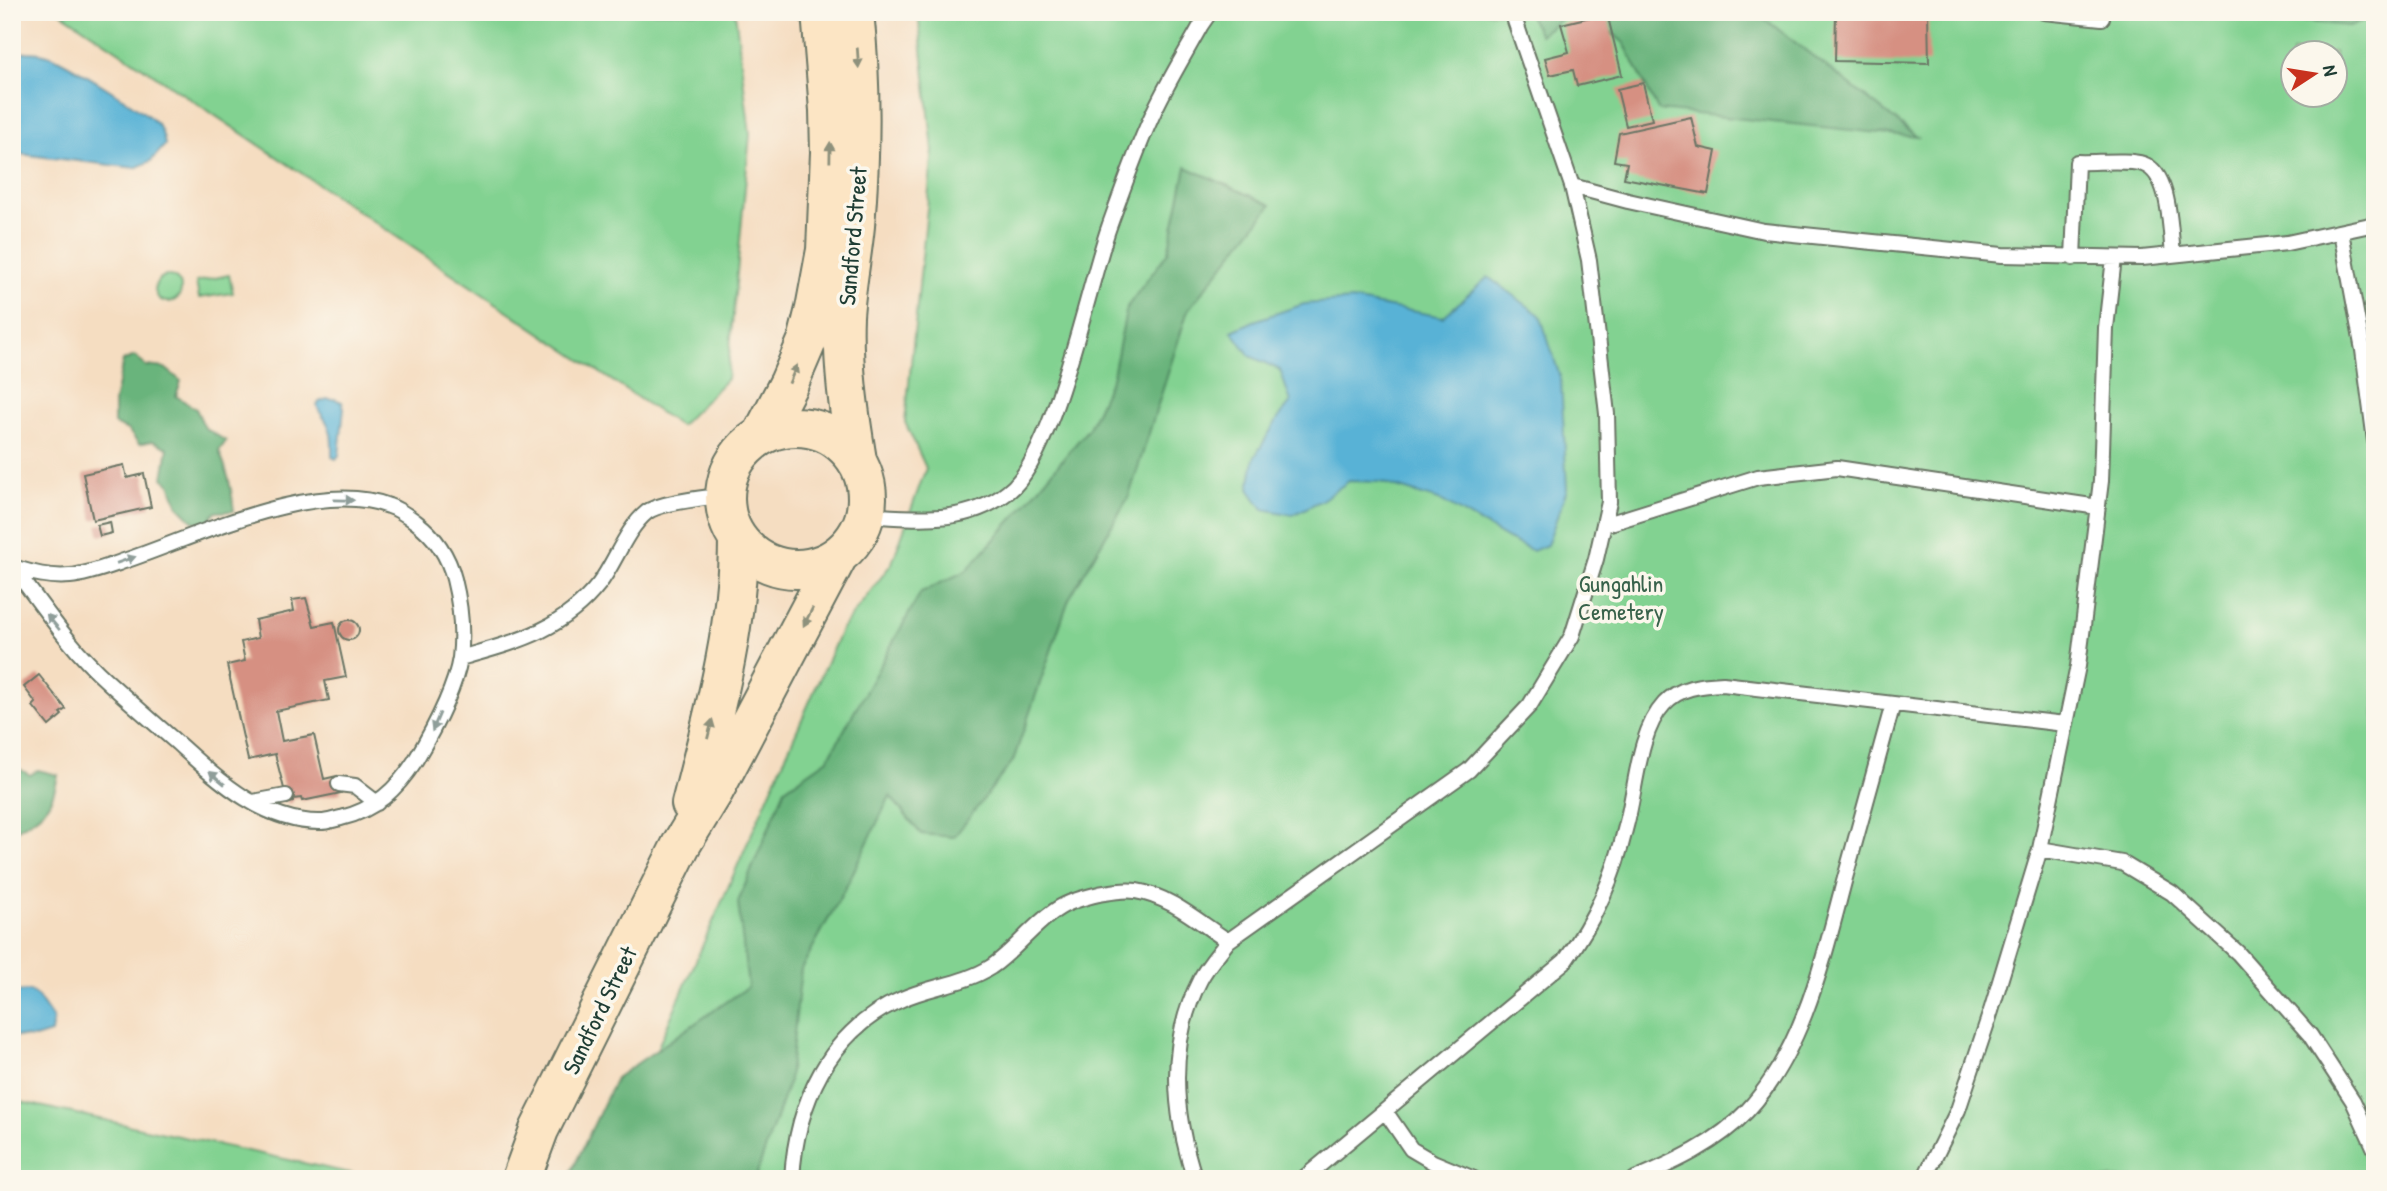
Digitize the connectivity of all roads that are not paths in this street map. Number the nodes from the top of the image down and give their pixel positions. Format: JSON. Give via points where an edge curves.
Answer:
{"nodes":[{"id":1,"x":812,"y":12,"type":"edge"},
{"id":2,"x":821,"y":12,"type":"edge"},
{"id":3,"x":854,"y":12,"type":"edge"},
{"id":4,"x":1210,"y":12,"type":"edge"},
{"id":5,"x":1512,"y":12,"type":"edge"},
{"id":6,"x":2044,"y":12,"type":"edge"},
{"id":7,"x":2102,"y":18,"type":"dead end"},
{"id":8,"x":827,"y":81,"type":"junction"},
{"id":9,"x":1572,"y":186,"type":"junction"},
{"id":10,"x":2375,"y":225,"type":"edge"},
{"id":11,"x":2341,"y":232,"type":"junction"},
{"id":12,"x":2173,"y":255,"type":"junction"},
{"id":13,"x":2073,"y":258,"type":"junction"},
{"id":14,"x":2114,"y":258,"type":"junction"},
{"id":15,"x":762,"y":435,"type":"junction"},
{"id":16,"x":2375,"y":441,"type":"edge"},
{"id":17,"x":857,"y":460,"type":"junction"},
{"id":18,"x":725,"y":495,"type":"junction"},
{"id":19,"x":2098,"y":507,"type":"junction"},
{"id":20,"x":866,"y":514,"type":"junction"},
{"id":21,"x":1604,"y":525,"type":"junction"},
{"id":22,"x":738,"y":540,"type":"junction"},
{"id":23,"x":838,"y":556,"type":"junction"},
{"id":24,"x":13,"y":566,"type":"edge"},
{"id":25,"x":460,"y":658,"type":"junction"},
{"id":26,"x":1893,"y":704,"type":"junction"},
{"id":27,"x":2065,"y":724,"type":"junction"},
{"id":28,"x":339,"y":784,"type":"dead end"},
{"id":29,"x":286,"y":796,"type":"dead end"},
{"id":30,"x":251,"y":803,"type":"junction"},
{"id":31,"x":376,"y":803,"type":"junction"},
{"id":32,"x":682,"y":843,"type":"junction"},
{"id":33,"x":2040,"y":849,"type":"junction"},
{"id":34,"x":1228,"y":941,"type":"junction"},
{"id":35,"x":1385,"y":1111,"type":"junction"},
{"id":36,"x":2375,"y":1149,"type":"edge"},
{"id":37,"x":521,"y":1179,"type":"edge"},
{"id":38,"x":792,"y":1179,"type":"edge"},
{"id":39,"x":1195,"y":1179,"type":"edge"},
{"id":40,"x":1303,"y":1179,"type":"edge"},
{"id":41,"x":1474,"y":1179,"type":"edge"},
{"id":42,"x":1635,"y":1179,"type":"edge"},
{"id":43,"x":1924,"y":1179,"type":"edge"}],
"edges":[{"from":1,"to":8,"type":"main road"},
{"from":2,"to":8,"type":"main road","name":"Sandford Street"},
{"from":3,"to":17,"type":"main road","name":"Sandford Street","one_way":true,"via":[[860,128],[844,339]]},
{"from":4,"to":20,"type":"lane","via":[[1150,118],[1108,230],[1055,407],[1026,471],[1010,491],[964,514],[931,519]]},
{"from":5,"to":9,"type":"lane"},
{"from":6,"to":7,"type":"lane"},
{"from":15,"to":8,"type":"main road","name":"Sandford Street","one_way":true,"via":[[807,341],[827,250]]},
{"from":9,"to":13,"type":"lane","via":[[1764,231]]},
{"from":9,"to":21,"type":"lane","via":[[1589,260],[1608,414],[1609,502]]},
{"from":10,"to":11,"type":"lane"},
{"from":11,"to":12,"type":"lane","via":[[2287,243]]},
{"from":11,"to":16,"type":"lane"},
{"from":12,"to":13,"type":"lane","via":[[2168,204],[2155,173],[2141,163],[2077,162]]},
{"from":12,"to":14,"type":"lane"},
{"from":13,"to":14,"type":"lane"},
{"from":14,"to":19,"type":"lane"},
{"from":15,"to":17,"type":"main road","via":[[779,428],[814,428],[831,435]]},
{"from":15,"to":18,"type":"main road","via":[[735,460]]},
{"from":17,"to":20,"type":"main road","via":[[867,486]]},
{"from":18,"to":22,"type":"main road","via":[[728,519]]},
{"from":18,"to":25,"type":"lane","via":[[647,512],[599,583],[568,614],[539,633]]},
{"from":19,"to":21,"type":"lane","via":[[1837,468],[1758,477]]},
{"from":19,"to":27,"type":"lane","via":[[2078,666]]},
{"from":20,"to":23,"type":"main road","via":[[856,537]]},
{"from":21,"to":34,"type":"lane","via":[[1572,636],[1530,705],[1469,769]]},
{"from":22,"to":23,"type":"main road","via":[[767,563],[785,569],[822,565]]},
{"from":32,"to":22,"type":"main road","name":"Sandford Street","one_way":true,"via":[[724,667],[738,576]]},
{"from":23,"to":32,"type":"main road","name":"Sandford Street","one_way":true},
{"from":24,"to":25,"type":"lane","one_way":true,"via":[[40,575],[73,576],[268,509],[340,499],[371,501],[404,514],[441,546],[459,599]]},
{"from":30,"to":24,"type":"lane","one_way":true,"via":[[221,782],[89,664],[47,616]]},
{"from":25,"to":31,"type":"lane","one_way":true,"via":[[428,739],[404,779]]},
{"from":26,"to":27,"type":"lane"},
{"from":26,"to":35,"type":"lane","via":[[1723,684],[1684,690],[1664,704],[1651,723],[1615,866],[1586,933],[1565,961]]},
{"from":26,"to":42,"type":"lane","via":[[1836,911],[1789,1052],[1769,1085],[1726,1129],[1679,1161]]},
{"from":27,"to":33,"type":"lane"},
{"from":28,"to":31,"type":"lane","via":[[355,786]]},
{"from":29,"to":30,"type":"lane"},
{"from":30,"to":31,"type":"lane","via":[[321,822],[354,815]]},
{"from":32,"to":37,"type":"main road","name":"Sandford Street","via":[[539,1130]]},
{"from":33,"to":36,"type":"lane","via":[[2122,863],[2172,893],[2238,953],[2310,1035],[2353,1101]]},
{"from":33,"to":43,"type":"lane","via":[[1958,1110]]},
{"from":34,"to":38,"type":"lane","via":[[1165,900],[1135,891],[1110,892],[1060,907],[1011,953],[982,972],[902,999],[842,1044],[820,1071],[808,1098],[793,1154]]},
{"from":34,"to":39,"type":"lane","via":[[1200,979],[1178,1039],[1178,1110]]},
{"from":35,"to":40,"type":"lane"},
{"from":35,"to":41,"type":"lane","via":[[1410,1149]]}]}
